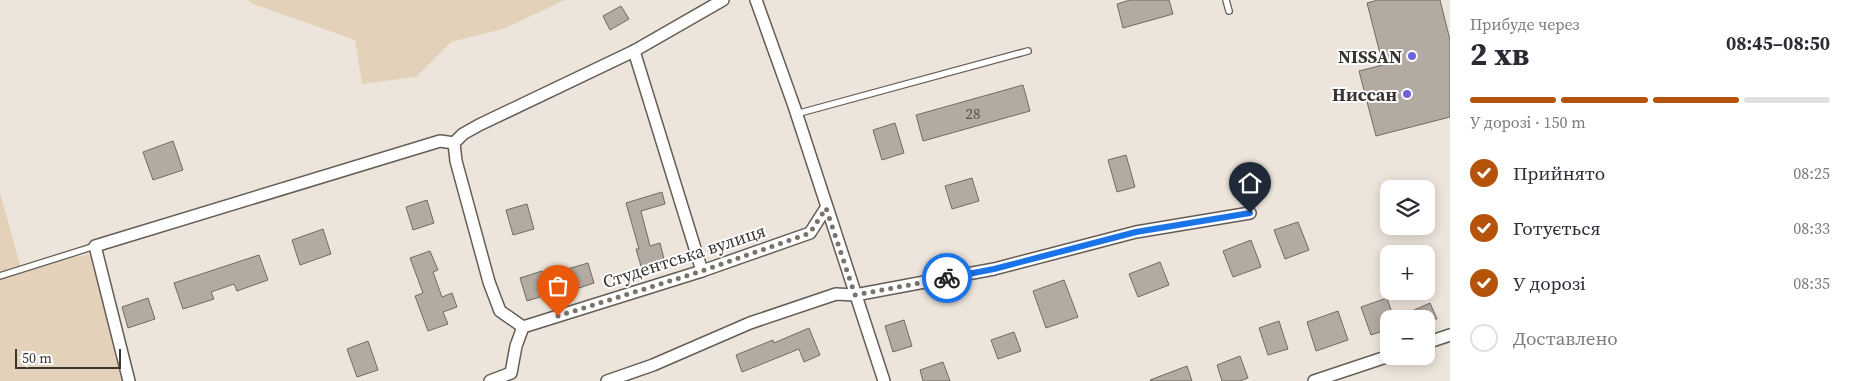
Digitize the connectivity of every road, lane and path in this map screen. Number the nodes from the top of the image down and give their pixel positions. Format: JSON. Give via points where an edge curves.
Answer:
{"nodes":[{"id":1,"x":723,"y":0,"type":"edge"},
{"id":2,"x":756,"y":0,"type":"edge"},
{"id":3,"x":1226,"y":0,"type":"edge"},
{"id":4,"x":1229,"y":11,"type":"dead end"},
{"id":5,"x":634,"y":50,"type":"junction"},
{"id":6,"x":1028,"y":51,"type":"dead end"},
{"id":7,"x":796,"y":114,"type":"junction"},
{"id":8,"x":454,"y":143,"type":"junction"},
{"id":9,"x":826,"y":208,"type":"junction"},
{"id":10,"x":1250,"y":213,"type":"dead end"},
{"id":11,"x":95,"y":246,"type":"junction"},
{"id":12,"x":702,"y":271,"type":"junction"},
{"id":13,"x":0,"y":276,"type":"edge"},
{"id":14,"x":855,"y":295,"type":"junction"},
{"id":15,"x":523,"y":327,"type":"junction"},
{"id":16,"x":1450,"y":334,"type":"edge"},
{"id":17,"x":1435,"y":340,"type":"edge"},
{"id":18,"x":1380,"y":359,"type":"edge"},
{"id":19,"x":513,"y":377,"type":"edge"},
{"id":20,"x":128,"y":381,"type":"edge"},
{"id":21,"x":490,"y":381,"type":"edge"},
{"id":22,"x":607,"y":381,"type":"edge"},
{"id":23,"x":884,"y":381,"type":"edge"},
{"id":24,"x":1314,"y":381,"type":"edge"}],
"edges":[{"from":1,"to":5,"type":"street"},
{"from":2,"to":7,"type":"street"},
{"from":3,"to":4,"type":"lane"},
{"from":5,"to":8,"type":"street","via":[[479,125]]},
{"from":5,"to":12,"type":"street"},
{"from":6,"to":7,"type":"lane"},
{"from":7,"to":9,"type":"street"},
{"from":8,"to":11,"type":"street","via":[[440,140]]},
{"from":8,"to":15,"type":"street","via":[[489,282],[500,310]]},
{"from":9,"to":12,"type":"street","name":"Студентська вулиця","via":[[810,233]]},
{"from":9,"to":14,"type":"street"},
{"from":10,"to":14,"type":"street","via":[[1136,232],[994,269]]},
{"from":11,"to":13,"type":"lane"},
{"from":11,"to":20,"type":"street"},
{"from":12,"to":15,"type":"street","name":"Студентська вулиця"},
{"from":14,"to":22,"type":"street","via":[[836,294],[750,323]]},
{"from":14,"to":23,"type":"street"},
{"from":15,"to":19,"type":"street","via":[[516,346]]},
{"from":16,"to":17,"type":"street"},
{"from":18,"to":24,"type":"street"},
{"from":19,"to":21,"type":"street"}]}
